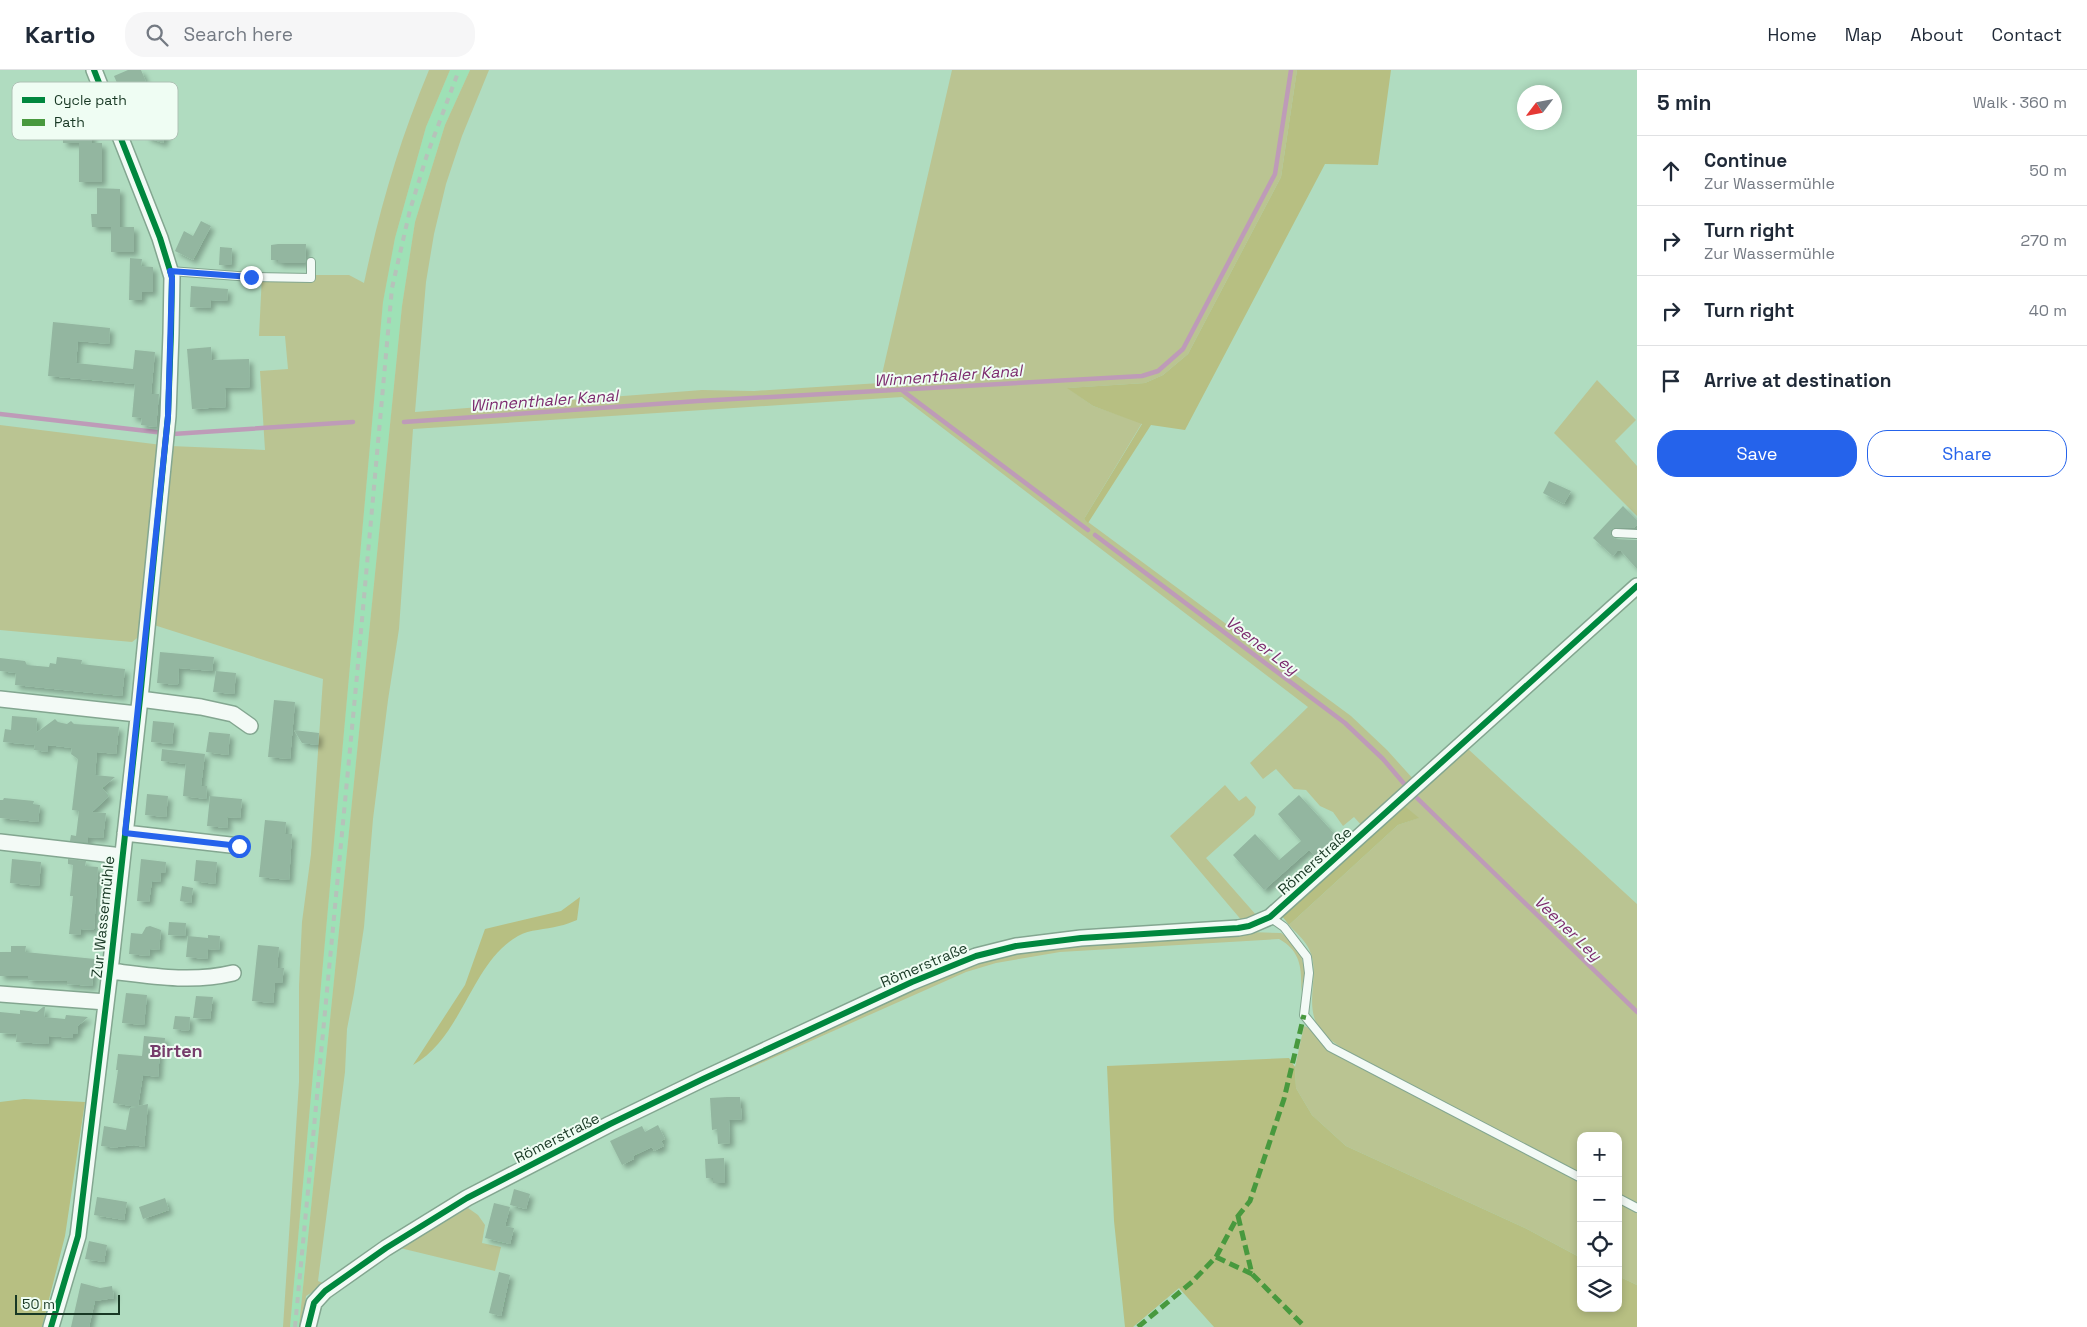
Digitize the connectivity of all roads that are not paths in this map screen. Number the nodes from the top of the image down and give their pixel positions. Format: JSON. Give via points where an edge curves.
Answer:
{"nodes":[{"id":1,"x":94,"y":70,"type":"edge"},
{"id":2,"x":99,"y":82,"type":"edge"},
{"id":3,"x":122,"y":140,"type":"edge"},
{"id":4,"x":311,"y":262,"type":"dead end"},
{"id":5,"x":170,"y":271,"type":"junction"},
{"id":6,"x":1616,"y":532,"type":"dead end"},
{"id":7,"x":1637,"y":534,"type":"edge"},
{"id":8,"x":1637,"y":586,"type":"edge"},
{"id":9,"x":0,"y":699,"type":"edge"},
{"id":10,"x":138,"y":706,"type":"junction"},
{"id":11,"x":250,"y":726,"type":"dead end"},
{"id":12,"x":125,"y":833,"type":"junction"},
{"id":13,"x":0,"y":842,"type":"edge"},
{"id":14,"x":239,"y":846,"type":"dead end"},
{"id":15,"x":122,"y":856,"type":"junction"},
{"id":16,"x":1270,"y":917,"type":"junction"},
{"id":17,"x":110,"y":971,"type":"junction"},
{"id":18,"x":233,"y":973,"type":"dead end"},
{"id":19,"x":0,"y":994,"type":"edge"},
{"id":20,"x":106,"y":1002,"type":"junction"},
{"id":21,"x":1579,"y":1177,"type":"edge"},
{"id":22,"x":1622,"y":1200,"type":"edge"},
{"id":23,"x":1637,"y":1208,"type":"edge"},
{"id":24,"x":51,"y":1327,"type":"edge"},
{"id":25,"x":308,"y":1327,"type":"edge"}],
"edges":[{"from":1,"to":2,"type":"street","name":"Zur Wassermühle"},
{"from":3,"to":5,"type":"street","name":"Zur Wassermühle"},
{"from":4,"to":5,"type":"lane","via":[[311,278]]},
{"from":5,"to":10,"type":"street","name":"Zur Wassermühle","via":[[168,416]]},
{"from":6,"to":7,"type":"lane"},
{"from":8,"to":16,"type":"street","name":"Römerstraße"},
{"from":9,"to":10,"type":"street"},
{"from":10,"to":11,"type":"street","via":[[201,707],[233,714]]},
{"from":10,"to":12,"type":"street","name":"Zur Wassermühle"},
{"from":12,"to":14,"type":"street"},
{"from":12,"to":15,"type":"street","name":"Zur Wassermühle"},
{"from":13,"to":15,"type":"street","name":"Zur Wassermühle"},
{"from":15,"to":17,"type":"street","name":"Zur Wassermühle"},
{"from":16,"to":21,"type":"lane","via":[[1284,927],[1307,957],[1309,973],[1304,1015],[1330,1047]]},
{"from":16,"to":25,"type":"street","name":"Römerstraße","via":[[1238,928],[1065,939],[1016,946],[976,956],[938,971],[703,1079],[467,1198],[386,1248],[325,1291],[314,1303]]},
{"from":17,"to":18,"type":"street","name":"Zur Wassermühle","via":[[172,979],[212,978]]},
{"from":17,"to":20,"type":"street","name":"Zur Wassermühle"},
{"from":19,"to":20,"type":"street"},
{"from":20,"to":24,"type":"street","name":"Zur Wassermühle","via":[[78,1236]]},
{"from":22,"to":23,"type":"lane"}]}
